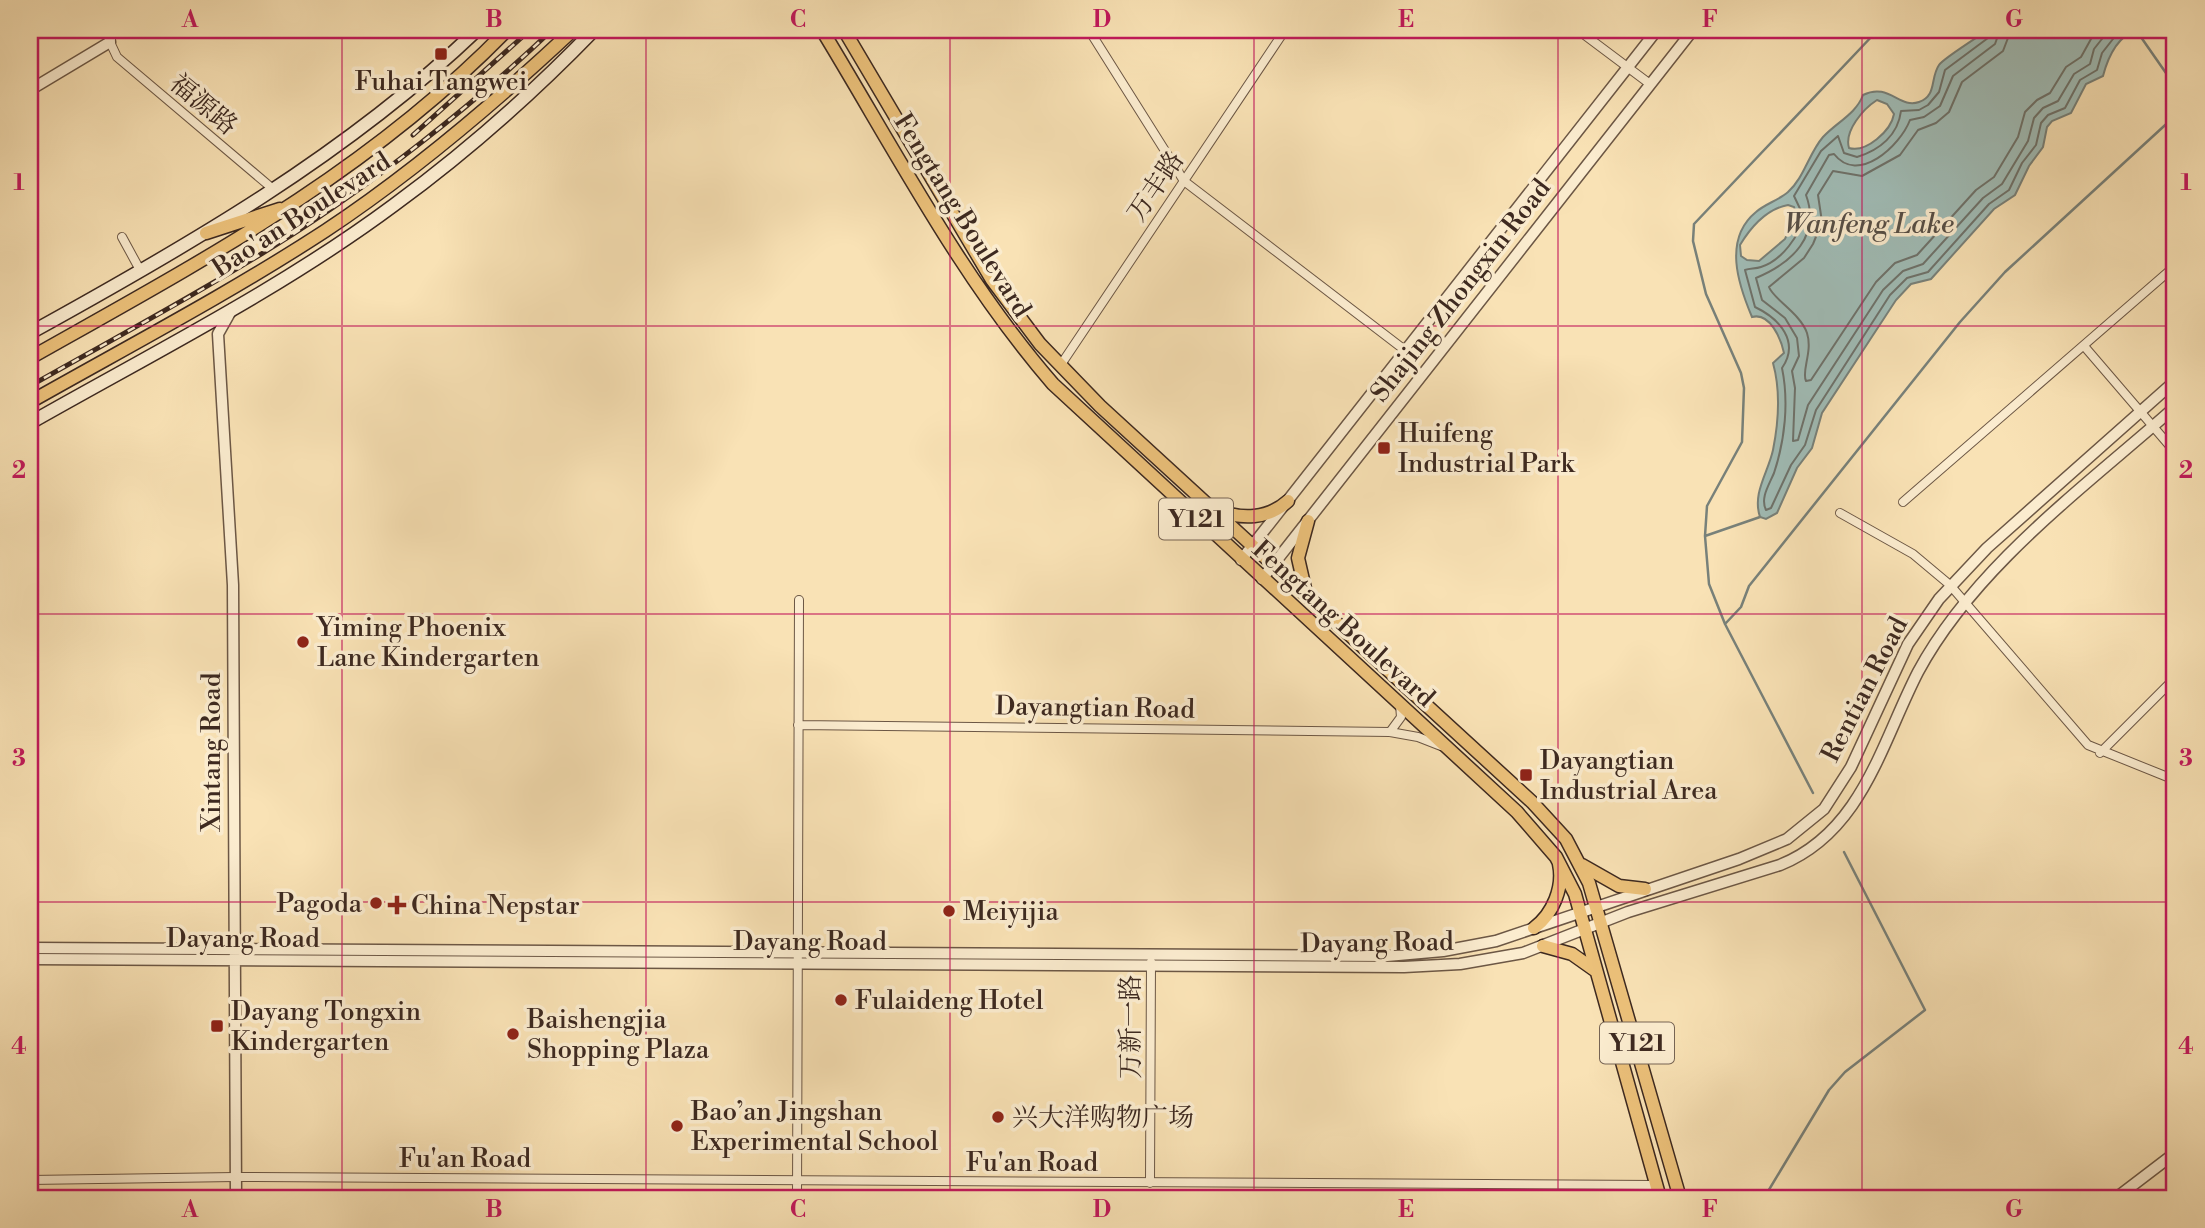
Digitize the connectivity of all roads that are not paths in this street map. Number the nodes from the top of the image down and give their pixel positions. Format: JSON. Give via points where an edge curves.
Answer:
{"nodes":[{"id":1,"x":114,"y":30,"type":"edge"},
{"id":2,"x":477,"y":30,"type":"edge"},
{"id":3,"x":507,"y":30,"type":"edge"},
{"id":4,"x":573,"y":30,"type":"edge"},
{"id":5,"x":594,"y":30,"type":"edge"},
{"id":6,"x":822,"y":30,"type":"edge"},
{"id":7,"x":844,"y":30,"type":"edge"},
{"id":8,"x":1089,"y":30,"type":"edge"},
{"id":9,"x":1285,"y":30,"type":"edge"},
{"id":10,"x":1578,"y":30,"type":"edge"},
{"id":11,"x":1657,"y":30,"type":"edge"},
{"id":12,"x":1693,"y":30,"type":"edge"},
{"id":13,"x":111,"y":46,"type":"junction"},
{"id":14,"x":1628,"y":67,"type":"junction"},
{"id":15,"x":1650,"y":84,"type":"junction"},
{"id":16,"x":30,"y":90,"type":"edge"},
{"id":17,"x":1184,"y":181,"type":"junction"},
{"id":18,"x":273,"y":189,"type":"junction"},
{"id":19,"x":294,"y":205,"type":"junction"},
{"id":20,"x":206,"y":233,"type":"junction"},
{"id":21,"x":122,"y":237,"type":"dead end"},
{"id":22,"x":2175,"y":266,"type":"edge"},
{"id":23,"x":140,"y":270,"type":"junction"},
{"id":24,"x":233,"y":309,"type":"junction"},
{"id":25,"x":30,"y":333,"type":"edge"},
{"id":26,"x":2084,"y":346,"type":"junction"},
{"id":27,"x":1406,"y":351,"type":"junction"},
{"id":28,"x":30,"y":358,"type":"edge"},
{"id":29,"x":1060,"y":366,"type":"junction"},
{"id":30,"x":2175,"y":381,"type":"edge"},
{"id":31,"x":30,"y":402,"type":"edge"},
{"id":32,"x":2175,"y":407,"type":"edge"},
{"id":33,"x":2141,"y":412,"type":"junction"},
{"id":34,"x":30,"y":423,"type":"edge"},
{"id":35,"x":2153,"y":426,"type":"junction"},
{"id":36,"x":2175,"y":452,"type":"edge"},
{"id":37,"x":1288,"y":500,"type":"junction"},
{"id":38,"x":1205,"y":502,"type":"junction"},
{"id":39,"x":1903,"y":502,"type":"dead end"},
{"id":40,"x":1840,"y":513,"type":"dead end"},
{"id":41,"x":1308,"y":521,"type":"junction"},
{"id":42,"x":1253,"y":546,"type":"junction"},
{"id":43,"x":1241,"y":560,"type":"junction"},
{"id":44,"x":1273,"y":565,"type":"junction"},
{"id":45,"x":1262,"y":579,"type":"junction"},
{"id":46,"x":1950,"y":586,"type":"junction"},
{"id":47,"x":1310,"y":599,"type":"junction"},
{"id":48,"x":799,"y":600,"type":"dead end"},
{"id":49,"x":1965,"y":601,"type":"junction"},
{"id":50,"x":2175,"y":678,"type":"edge"},
{"id":51,"x":1399,"y":705,"type":"junction"},
{"id":52,"x":798,"y":725,"type":"junction"},
{"id":53,"x":1391,"y":732,"type":"junction"},
{"id":54,"x":1448,"y":750,"type":"junction"},
{"id":55,"x":2100,"y":753,"type":"junction"},
{"id":56,"x":2175,"y":780,"type":"edge"},
{"id":57,"x":1556,"y":857,"type":"junction"},
{"id":58,"x":1578,"y":861,"type":"junction"},
{"id":59,"x":1646,"y":889,"type":"junction"},
{"id":60,"x":1596,"y":905,"type":"junction"},
{"id":61,"x":1580,"y":912,"type":"junction"},
{"id":62,"x":1601,"y":922,"type":"junction"},
{"id":63,"x":1534,"y":928,"type":"junction"},
{"id":64,"x":1585,"y":929,"type":"junction"},
{"id":65,"x":1543,"y":947,"type":"junction"},
{"id":66,"x":30,"y":948,"type":"edge"},
{"id":67,"x":234,"y":955,"type":"junction"},
{"id":68,"x":798,"y":958,"type":"junction"},
{"id":69,"x":30,"y":959,"type":"edge"},
{"id":70,"x":1151,"y":960,"type":"junction"},
{"id":71,"x":1598,"y":975,"type":"junction"},
{"id":72,"x":2175,"y":1153,"type":"edge"},
{"id":73,"x":235,"y":1177,"type":"junction"},
{"id":74,"x":30,"y":1180,"type":"edge"},
{"id":75,"x":797,"y":1181,"type":"junction"},
{"id":76,"x":1150,"y":1183,"type":"junction"},
{"id":77,"x":1657,"y":1185,"type":"junction"},
{"id":78,"x":236,"y":1198,"type":"edge"},
{"id":79,"x":797,"y":1198,"type":"edge"},
{"id":80,"x":1660,"y":1198,"type":"edge"},
{"id":81,"x":1680,"y":1198,"type":"edge"},
{"id":82,"x":2116,"y":1198,"type":"edge"}],
"edges":[{"from":1,"to":13,"type":"street"},
{"from":2,"to":18,"type":"main road","via":[[395,103]]},
{"from":3,"to":19,"type":"main road","name":"Bao'an Boulevard","via":[[408,122]]},
{"from":4,"to":31,"type":"main road","name":"Bao'an Boulevard","via":[[476,118],[327,230],[246,281]]},
{"from":5,"to":24,"type":"main road","via":[[403,199]]},
{"from":6,"to":43,"type":"main road","name":"Fengtang Boulevard","number":"Y121","via":[[1014,339],[1085,417]]},
{"from":7,"to":29,"type":"main road","name":"Fengtang Boulevard","number":"Y121","via":[[992,280]]},
{"from":8,"to":17,"type":"street"},
{"from":9,"to":17,"type":"street","name":"万丰路"},
{"from":10,"to":14,"type":"street"},
{"from":11,"to":14,"type":"street","name":"Shajing Zhongxin Road"},
{"from":12,"to":15,"type":"street","name":"Shajing Zhongxin Road"},
{"from":13,"to":16,"type":"street"},
{"from":13,"to":18,"type":"street","name":"福源路","via":[[121,62]]},
{"from":14,"to":15,"type":"street"},
{"from":14,"to":27,"type":"street","name":"Shajing Zhongxin Road"},
{"from":15,"to":41,"type":"street","name":"Shajing Zhongxin Road"},
{"from":17,"to":27,"type":"street"},
{"from":17,"to":29,"type":"street","name":"万丰路"},
{"from":18,"to":20,"type":"main road"},
{"from":19,"to":20,"type":"main road"},
{"from":19,"to":28,"type":"main road","name":"Bao'an Boulevard","via":[[200,264]]},
{"from":20,"to":23,"type":"main road"},
{"from":21,"to":23,"type":"street"},
{"from":22,"to":26,"type":"street"},
{"from":23,"to":25,"type":"main road"},
{"from":24,"to":34,"type":"main road"},
{"from":24,"to":67,"type":"street","name":"Xintang Road","via":[[218,334],[233,585]]},
{"from":26,"to":33,"type":"street"},
{"from":26,"to":39,"type":"street"},
{"from":27,"to":37,"type":"street","name":"Shajing Zhongxin Road"},
{"from":29,"to":38,"type":"main road","name":"Fengtang Boulevard","number":"Y121"},
{"from":30,"to":33,"type":"street","name":"Rentian Road"},
{"from":32,"to":35,"type":"street","name":"Rentian Road"},
{"from":33,"to":35,"type":"street"},
{"from":33,"to":46,"type":"street","name":"Rentian Road"},
{"from":35,"to":36,"type":"street"},
{"from":35,"to":49,"type":"street","name":"Rentian Road"},
{"from":37,"to":38,"type":"main road","via":[[1268,514],[1248,517],[1225,513]]},
{"from":37,"to":42,"type":"street","name":"Shajing Zhongxin Road"},
{"from":38,"to":42,"type":"main road","name":"Fengtang Boulevard","number":"Y121"},
{"from":40,"to":46,"type":"street","via":[[1913,554]]},
{"from":41,"to":44,"type":"street","name":"Shajing Zhongxin Road"},
{"from":41,"to":47,"type":"main road","via":[[1298,567]]},
{"from":42,"to":43,"type":"street","name":"Shajing Zhongxin Road"},
{"from":42,"to":44,"type":"main road","name":"Fengtang Boulevard","number":"Y121"},
{"from":43,"to":45,"type":"main road","name":"Fengtang Boulevard","number":"Y121"},
{"from":44,"to":45,"type":"street","name":"Shajing Zhongxin Road"},
{"from":44,"to":47,"type":"main road","name":"Fengtang Boulevard","number":"Y121"},
{"from":45,"to":51,"type":"main road","name":"Fengtang Boulevard","number":"Y121"},
{"from":46,"to":49,"type":"street"},
{"from":46,"to":59,"type":"street","name":"Rentian Road","via":[[1908,644],[1846,777],[1817,817],[1773,846]]},
{"from":47,"to":58,"type":"main road","name":"Fengtang Boulevard","number":"Y121","via":[[1542,812]]},
{"from":48,"to":52,"type":"street"},
{"from":49,"to":55,"type":"street","via":[[2074,730]]},
{"from":49,"to":62,"type":"street","name":"Rentian Road","via":[[1920,670],[1860,794],[1830,834],[1780,865]]},
{"from":50,"to":55,"type":"street"},
{"from":51,"to":53,"type":"street","via":[[1401,717]]},
{"from":51,"to":54,"type":"main road","name":"Fengtang Boulevard","number":"Y121"},
{"from":52,"to":53,"type":"street","name":"Dayangtian Road"},
{"from":52,"to":68,"type":"street"},
{"from":53,"to":54,"type":"street","name":"Dayangtian Road"},
{"from":54,"to":57,"type":"main road","name":"Fengtang Boulevard","number":"Y121","via":[[1527,822]]},
{"from":55,"to":56,"type":"street"},
{"from":57,"to":61,"type":"main road","name":"Fengtang Boulevard","number":"Y121"},
{"from":57,"to":63,"type":"main road","via":[[1560,874],[1557,894]]},
{"from":58,"to":59,"type":"main road","via":[[1612,883]]},
{"from":58,"to":60,"type":"main road","name":"Fengtang Boulevard","number":"Y121"},
{"from":59,"to":60,"type":"street","name":"Rentian Road"},
{"from":60,"to":61,"type":"street","name":"Rentian Road"},
{"from":60,"to":62,"type":"main road","name":"Fengtang Boulevard","number":"Y121"},
{"from":61,"to":63,"type":"street","name":"Dayang Road"},
{"from":61,"to":64,"type":"main road","name":"Fengtang Boulevard","number":"Y121"},
{"from":62,"to":64,"type":"street","name":"Rentian Road"},
{"from":62,"to":81,"type":"main road","name":"Fengtang Boulevard","number":"Y121"},
{"from":63,"to":70,"type":"street","name":"Dayang Road","via":[[1481,945],[1405,955]]},
{"from":64,"to":65,"type":"street","name":"Dayang Road"},
{"from":64,"to":71,"type":"main road","name":"Fengtang Boulevard","number":"Y121"},
{"from":65,"to":70,"type":"street","name":"Dayang Road","via":[[1441,965]]},
{"from":65,"to":71,"type":"main road","via":[[1578,957]]},
{"from":66,"to":67,"type":"street","name":"Dayang Road"},
{"from":67,"to":68,"type":"street","name":"Dayang Road"},
{"from":67,"to":69,"type":"street","name":"Dayang Road"},
{"from":67,"to":73,"type":"street","name":"Xintang Road"},
{"from":68,"to":70,"type":"street","name":"Dayang Road"},
{"from":68,"to":75,"type":"street"},
{"from":70,"to":76,"type":"street","name":"万新一路"},
{"from":71,"to":77,"type":"main road","name":"Fengtang Boulevard","number":"Y121"},
{"from":72,"to":82,"type":"street"},
{"from":73,"to":74,"type":"street","name":"Fu'an Road"},
{"from":73,"to":75,"type":"street","name":"Fu'an Road"},
{"from":73,"to":78,"type":"street","name":"Xintang Road"},
{"from":75,"to":76,"type":"street","name":"Fu'an Road"},
{"from":75,"to":79,"type":"street"},
{"from":76,"to":77,"type":"street","name":"Fu'an Road"},
{"from":77,"to":80,"type":"main road","name":"Fengtang Boulevard","number":"Y121"}]}
